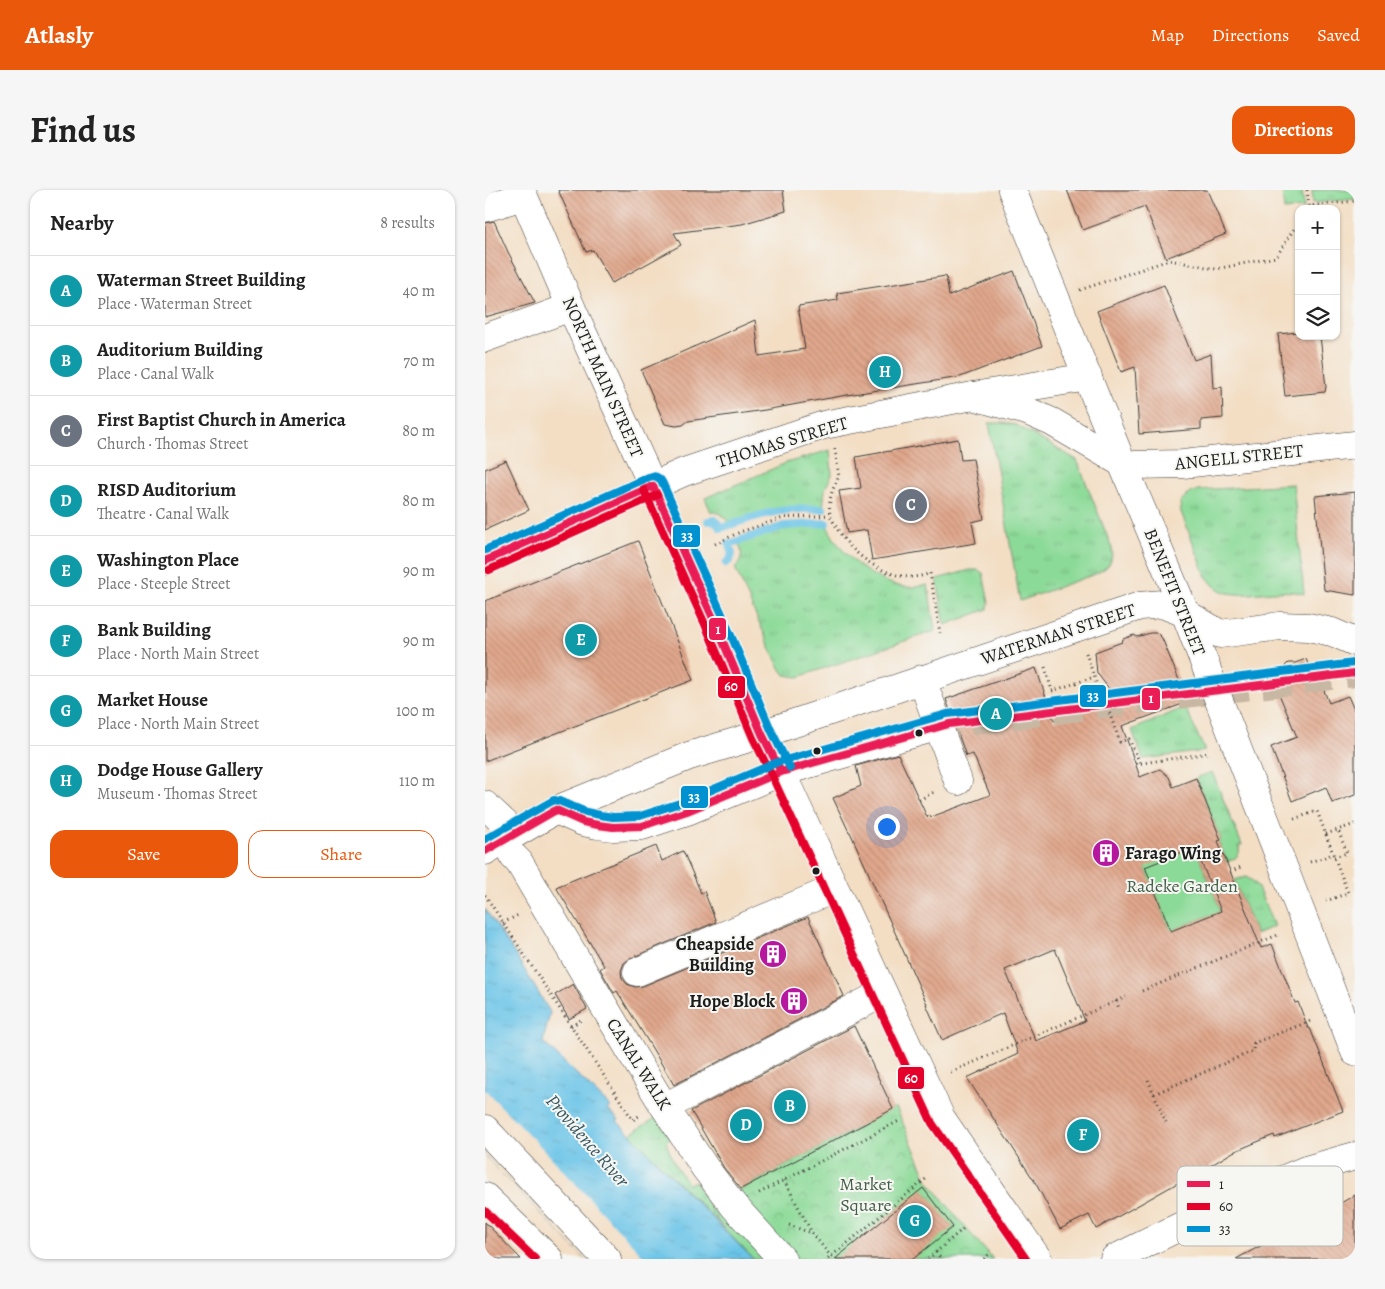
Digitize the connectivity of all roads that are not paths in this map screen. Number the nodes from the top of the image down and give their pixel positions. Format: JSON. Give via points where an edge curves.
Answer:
{"nodes":[{"id":1,"x":1012,"y":190,"type":"edge"},
{"id":2,"x":522,"y":193,"type":"edge"},
{"id":3,"x":485,"y":208,"type":"edge"},
{"id":4,"x":571,"y":307,"type":"junction"},
{"id":5,"x":485,"y":338,"type":"edge"},
{"id":6,"x":1088,"y":377,"type":"junction"},
{"id":7,"x":973,"y":396,"type":"junction"},
{"id":8,"x":1355,"y":445,"type":"edge"},
{"id":9,"x":1122,"y":463,"type":"junction"},
{"id":10,"x":653,"y":486,"type":"junction"},
{"id":11,"x":485,"y":560,"type":"edge"},
{"id":12,"x":1185,"y":613,"type":"junction"},
{"id":13,"x":1355,"y":642,"type":"edge"},
{"id":14,"x":922,"y":680,"type":"junction"},
{"id":15,"x":929,"y":729,"type":"tunnel mouth"},
{"id":16,"x":762,"y":734,"type":"junction"},
{"id":17,"x":781,"y":772,"type":"junction"},
{"id":18,"x":958,"y":780,"type":"dead end"},
{"id":19,"x":485,"y":805,"type":"edge"},
{"id":20,"x":556,"y":810,"type":"junction"},
{"id":21,"x":515,"y":845,"type":"junction"},
{"id":22,"x":485,"y":851,"type":"edge"},
{"id":23,"x":834,"y":889,"type":"junction"},
{"id":24,"x":637,"y":972,"type":"dead end"},
{"id":25,"x":883,"y":993,"type":"junction"},
{"id":26,"x":1355,"y":1052,"type":"edge"},
{"id":27,"x":665,"y":1107,"type":"junction"},
{"id":28,"x":485,"y":1129,"type":"edge"},
{"id":29,"x":1355,"y":1156,"type":"edge"},
{"id":30,"x":1320,"y":1166,"type":"edge"},
{"id":31,"x":485,"y":1197,"type":"edge"},
{"id":32,"x":1177,"y":1228,"type":"edge"},
{"id":33,"x":549,"y":1259,"type":"edge"},
{"id":34,"x":607,"y":1259,"type":"edge"},
{"id":35,"x":782,"y":1259,"type":"edge"},
{"id":36,"x":1037,"y":1259,"type":"edge"},
{"id":37,"x":1114,"y":1259,"type":"edge"}],
"edges":[{"from":1,"to":6,"type":"main road","name":"BENEFIT STREET"},
{"from":2,"to":3,"type":"main road"},
{"from":2,"to":4,"type":"main road","name":"NORTH MAIN STREET"},
{"from":4,"to":5,"type":"main road"},
{"from":4,"to":10,"type":"main road","name":"NORTH MAIN STREET"},
{"from":6,"to":7,"type":"main road","name":"THOMAS STREET"},
{"from":6,"to":9,"type":"main road","name":"BENEFIT STREET"},
{"from":7,"to":9,"type":"main road","name":"THOMAS STREET","via":[[1027,411],[1052,422]]},
{"from":7,"to":10,"type":"main road","name":"THOMAS STREET","via":[[824,426],[684,472]]},
{"from":8,"to":9,"type":"main road","name":"ANGELL STREET","via":[[1183,464]]},
{"from":9,"to":12,"type":"main road","name":"BENEFIT STREET"},
{"from":10,"to":11,"type":"main road","name":"THOMAS STREET"},
{"from":10,"to":16,"type":"main road","name":"NORTH MAIN STREET"},
{"from":12,"to":13,"type":"main road","name":"WATERMAN STREET","via":[[1220,634],[1280,626],[1308,627],[1332,632]]},
{"from":12,"to":14,"type":"main road","name":"WATERMAN STREET","via":[[1163,604],[1140,606]]},
{"from":12,"to":26,"type":"main road","name":"BENEFIT STREET"},
{"from":14,"to":16,"type":"main road","name":"WATERMAN STREET"},
{"from":14,"to":18,"type":"main road"},
{"from":15,"to":17,"type":"main road"},
{"from":16,"to":17,"type":"main road","name":"NORTH MAIN STREET"},
{"from":16,"to":20,"type":"main road","name":"WATERMAN STREET","via":[[689,756]]},
{"from":17,"to":20,"type":"main road","via":[[642,826],[598,825]]},
{"from":17,"to":23,"type":"main road","name":"NORTH MAIN STREET"},
{"from":19,"to":21,"type":"main road","name":"CANAL WALK"},
{"from":20,"to":21,"type":"main road","name":"WATERMAN STREET"},
{"from":21,"to":22,"type":"main road","name":"WATERMAN STREET"},
{"from":21,"to":27,"type":"main road","name":"CANAL WALK","via":[[519,862]]},
{"from":23,"to":24,"type":"main road"},
{"from":23,"to":25,"type":"main road","name":"NORTH MAIN STREET"},
{"from":25,"to":27,"type":"main road"},
{"from":25,"to":36,"type":"main road","name":"NORTH MAIN STREET","via":[[941,1118]]},
{"from":27,"to":35,"type":"main road","name":"CANAL WALK","via":[[734,1206]]},
{"from":28,"to":34,"type":"main road"},
{"from":29,"to":30,"type":"main road"},
{"from":31,"to":33,"type":"main road"},
{"from":32,"to":37,"type":"main road"}]}
